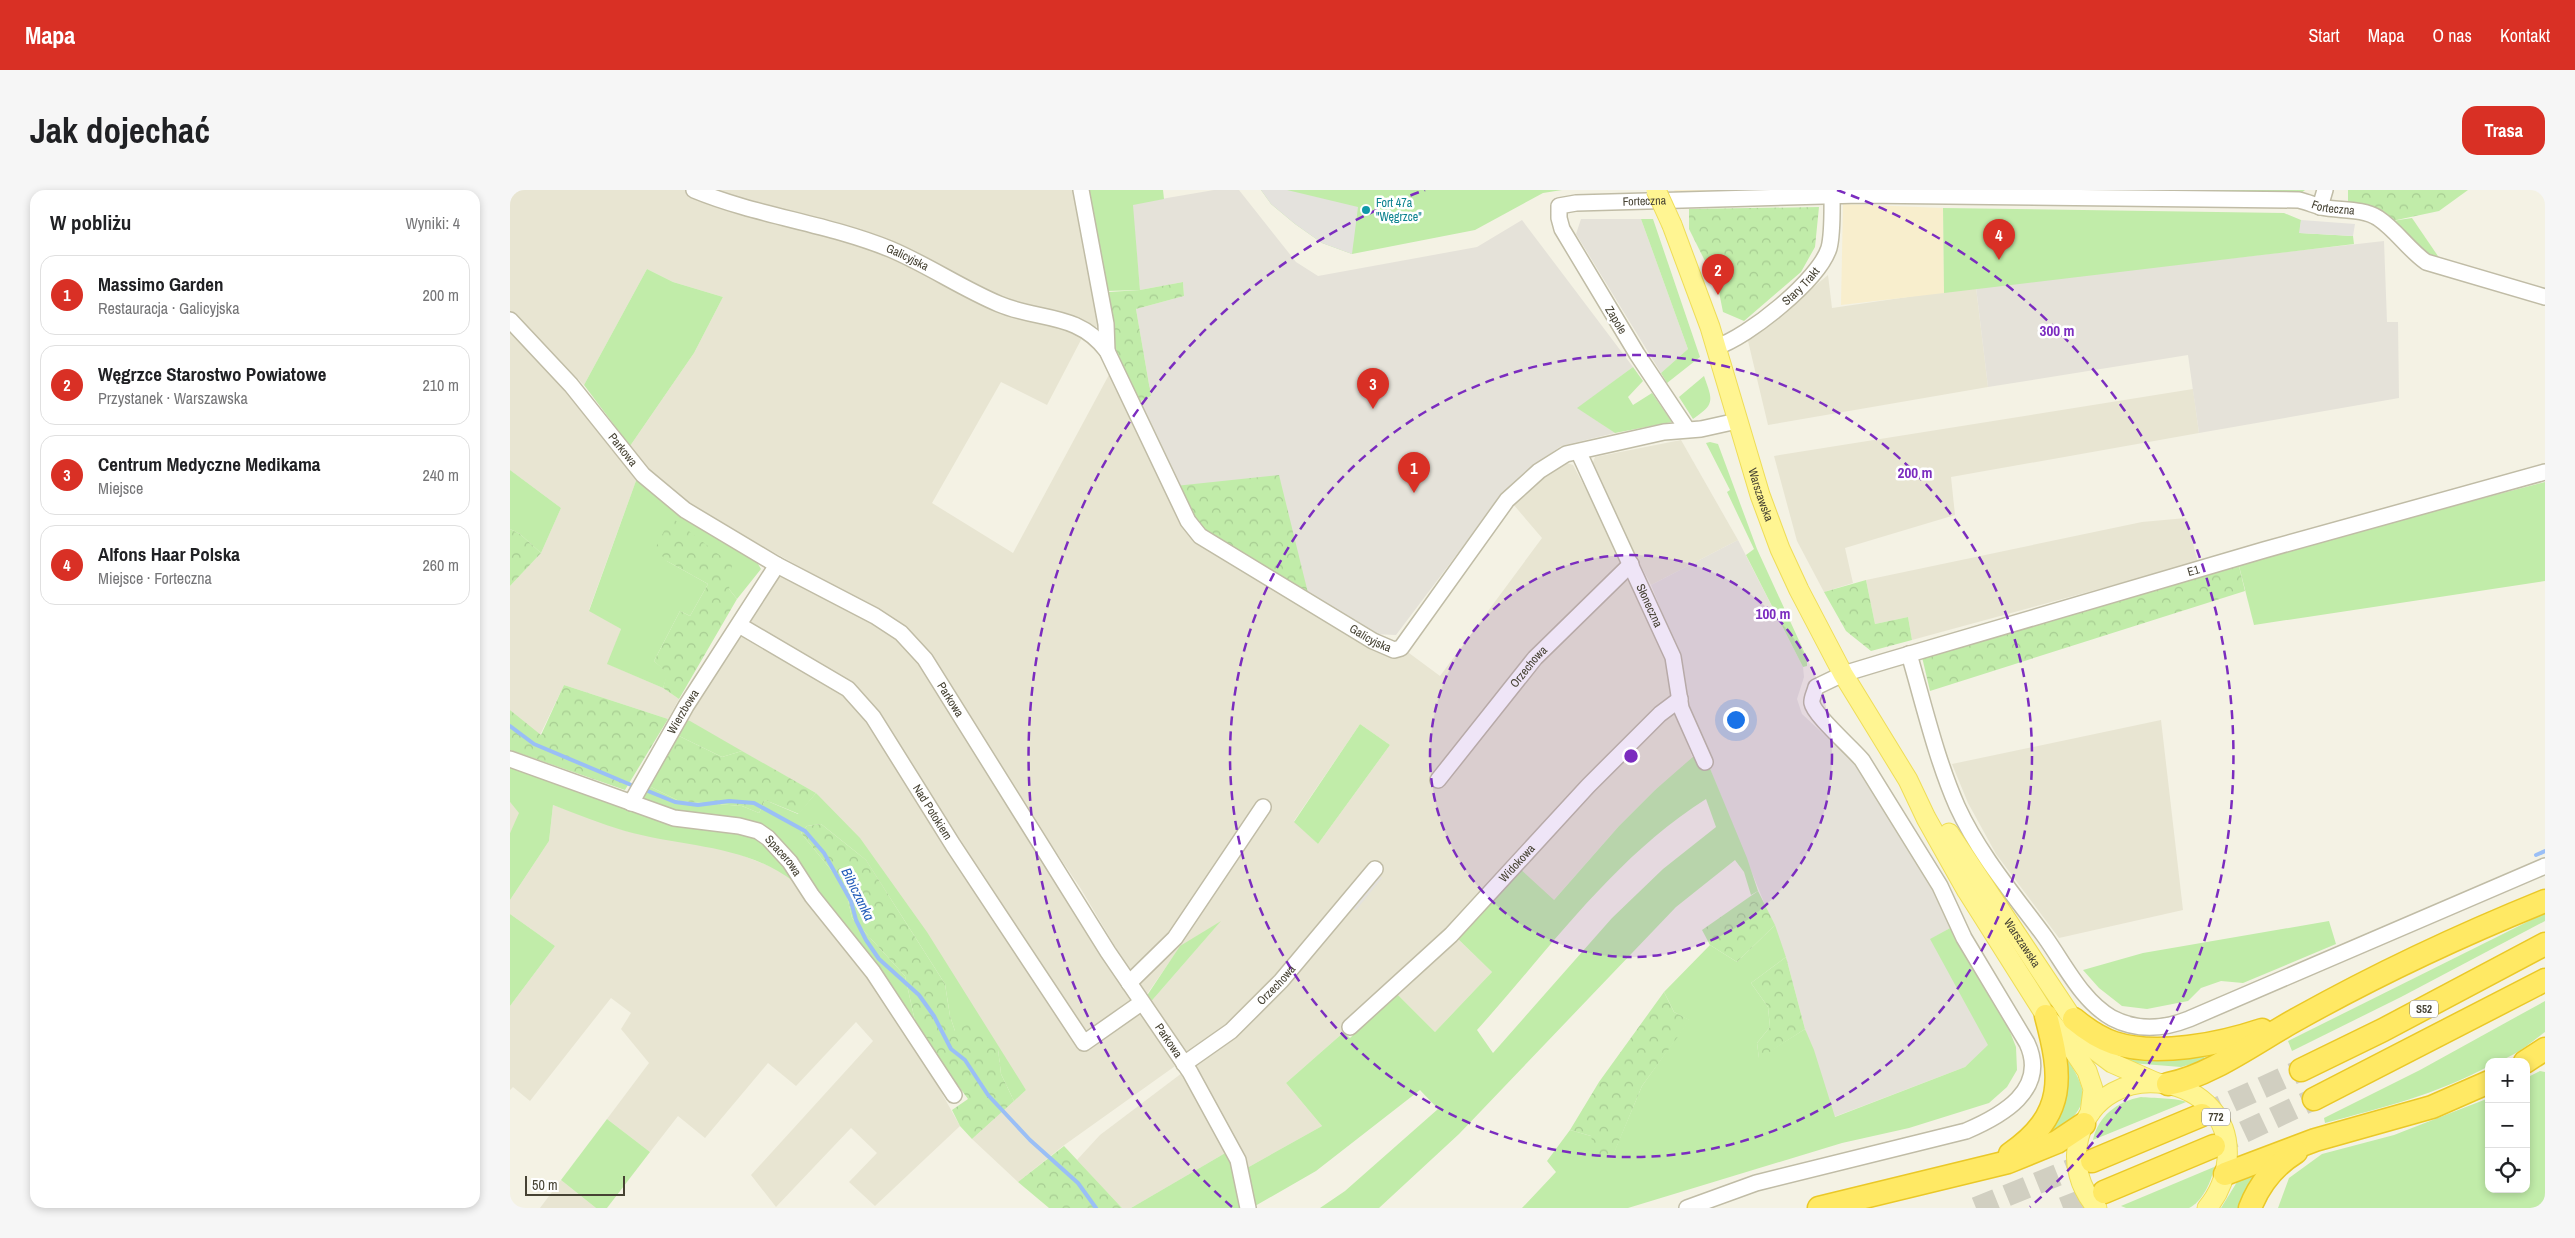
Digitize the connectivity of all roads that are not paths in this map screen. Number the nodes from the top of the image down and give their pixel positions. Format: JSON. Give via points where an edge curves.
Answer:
{"nodes":[{"id":1,"x":694,"y":190,"type":"edge"},
{"id":2,"x":1081,"y":190,"type":"edge"},
{"id":3,"x":1656,"y":190,"type":"edge"},
{"id":4,"x":2325,"y":190,"type":"edge"},
{"id":5,"x":1832,"y":193,"type":"edge"},
{"id":6,"x":1559,"y":206,"type":"joint"},
{"id":7,"x":2320,"y":207,"type":"junction"},
{"id":8,"x":2545,"y":297,"type":"edge"},
{"id":9,"x":510,"y":320,"type":"edge"},
{"id":10,"x":1716,"y":347,"type":"junction"},
{"id":11,"x":1107,"y":351,"type":"junction"},
{"id":12,"x":1737,"y":421,"type":"junction"},
{"id":13,"x":1687,"y":429,"type":"junction"},
{"id":14,"x":1579,"y":453,"type":"junction"},
{"id":15,"x":2545,"y":472,"type":"edge"},
{"id":16,"x":2420,"y":496,"type":"dead end"},
{"id":17,"x":2378,"y":518,"type":"junction"},
{"id":18,"x":1630,"y":564,"type":"junction"},
{"id":19,"x":777,"y":565,"type":"junction"},
{"id":20,"x":739,"y":625,"type":"junction"},
{"id":21,"x":1910,"y":654,"type":"junction"},
{"id":22,"x":1843,"y":674,"type":"junction"},
{"id":23,"x":1680,"y":699,"type":"junction"},
{"id":24,"x":510,"y":759,"type":"edge"},
{"id":25,"x":1705,"y":762,"type":"dead end"},
{"id":26,"x":1438,"y":780,"type":"dead end"},
{"id":27,"x":1908,"y":780,"type":"junction"},
{"id":28,"x":633,"y":799,"type":"junction"},
{"id":29,"x":1262,"y":807,"type":"dead end"},
{"id":30,"x":2545,"y":866,"type":"edge"},
{"id":31,"x":1375,"y":869,"type":"dead end"},
{"id":32,"x":2545,"y":901,"type":"edge"},
{"id":33,"x":2545,"y":944,"type":"edge"},
{"id":34,"x":2545,"y":980,"type":"edge"},
{"id":35,"x":1129,"y":983,"type":"junction"},
{"id":36,"x":1141,"y":1003,"type":"junction"},
{"id":37,"x":2046,"y":1016,"type":"junction"},
{"id":38,"x":2299,"y":1018,"type":"junction"},
{"id":39,"x":2074,"y":1019,"type":"junction"},
{"id":40,"x":1350,"y":1026,"type":"dead end"},
{"id":41,"x":2545,"y":1049,"type":"edge"},
{"id":42,"x":2530,"y":1059,"type":"edge"},
{"id":43,"x":1184,"y":1064,"type":"junction"},
{"id":44,"x":2301,"y":1070,"type":"tunnel mouth"},
{"id":45,"x":2162,"y":1083,"type":"junction"},
{"id":46,"x":2485,"y":1084,"type":"edge"},
{"id":47,"x":954,"y":1095,"type":"dead end"},
{"id":48,"x":2314,"y":1099,"type":"tunnel mouth"},
{"id":49,"x":2202,"y":1115,"type":"tunnel mouth"},
{"id":50,"x":2087,"y":1119,"type":"junction"},
{"id":51,"x":2315,"y":1140,"type":"junction"},
{"id":52,"x":2214,"y":1146,"type":"tunnel mouth"},
{"id":53,"x":2092,"y":1160,"type":"tunnel mouth"},
{"id":54,"x":1984,"y":1168,"type":"junction"},
{"id":55,"x":2220,"y":1191,"type":"edge"},
{"id":56,"x":2100,"y":1200,"type":"edge"},
{"id":57,"x":1248,"y":1208,"type":"edge"},
{"id":58,"x":1687,"y":1208,"type":"edge"},
{"id":59,"x":1819,"y":1208,"type":"edge"},
{"id":60,"x":2207,"y":1208,"type":"edge"},
{"id":61,"x":2250,"y":1208,"type":"edge"}],
"edges":[{"from":1,"to":11,"type":"street","name":"Galicyjska","via":[[743,208],[814,225],[890,249],[1000,304],[1081,326],[1096,336]]},
{"from":2,"to":11,"type":"street","name":"Galicyjska","via":[[1106,324]]},
{"from":3,"to":10,"type":"main road","name":"Warszawska","number":"772","bridge":true},
{"from":4,"to":7,"type":"street"},
{"from":5,"to":6,"type":"street","name":"Forteczna"},
{"from":5,"to":7,"type":"street","name":"Forteczna","via":[[2299,200]]},
{"from":5,"to":10,"type":"street","name":"Stary Trakt","via":[[1829,247],[1808,282],[1742,335]]},
{"from":6,"to":13,"type":"street","name":"Zapole","via":[[1562,229],[1637,354]]},
{"from":7,"to":8,"type":"street","name":"Forteczna","via":[[2376,217],[2426,262]]},
{"from":9,"to":19,"type":"street","name":"Parkowa","via":[[571,385],[643,475],[684,510]]},
{"from":10,"to":12,"type":"main road","name":"Warszawska","number":"772"},
{"from":11,"to":14,"type":"street","name":"Galicyjska","via":[[1188,521],[1200,536],[1373,641],[1394,650],[1402,648],[1507,500],[1539,471],[1566,454]]},
{"from":12,"to":13,"type":"street","name":"Galicyjska","via":[[1701,430]]},
{"from":12,"to":22,"type":"main road","name":"Warszawska","number":"772","via":[[1780,549]]},
{"from":13,"to":14,"type":"street","name":"Galicyjska"},
{"from":14,"to":18,"type":"street","name":"Słoneczna"},
{"from":15,"to":17,"type":"street","name":"E1"},
{"from":16,"to":17,"type":"street"},
{"from":17,"to":21,"type":"street","name":"E1"},
{"from":18,"to":23,"type":"street","name":"Słoneczna","via":[[1673,656]]},
{"from":18,"to":26,"type":"street","name":"Orzechowa","via":[[1535,658]]},
{"from":19,"to":20,"type":"street"},
{"from":19,"to":35,"type":"street","name":"Parkowa","via":[[875,616],[901,633],[925,658]]},
{"from":20,"to":28,"type":"street","name":"Wierzbowa","via":[[686,706]]},
{"from":20,"to":36,"type":"street","name":"Nad Potokiem","via":[[848,689],[873,717],[1084,1044]]},
{"from":21,"to":22,"type":"street","name":"E1"},
{"from":21,"to":30,"type":"street","via":[[1945,775],[1970,831],[2014,899],[2084,994],[2125,1024],[2153,1028],[2189,1019]]},
{"from":22,"to":27,"type":"main road","name":"Warszawska","number":"772"},
{"from":22,"to":58,"type":"street","name":"E1","via":[[1816,687],[1812,702],[1817,714],[1862,760],[1940,886],[1964,938],[2032,1053],[2029,1080],[2012,1106],[1966,1131],[1756,1183]]},
{"from":23,"to":25,"type":"street","name":"Słoneczna"},
{"from":23,"to":40,"type":"street","name":"Widokowa","via":[[1660,714],[1588,786],[1451,935]]},
{"from":24,"to":28,"type":"street","name":"Spacerowa"},
{"from":27,"to":37,"type":"main road","name":"Warszawska","number":"772","via":[[1967,891]]},
{"from":27,"to":39,"type":"main road","name":"Warszawska","number":"772","via":[[1935,811]]},
{"from":28,"to":47,"type":"street","name":"Spacerowa","via":[[674,818],[739,826],[768,838],[790,862],[812,896],[873,972]]},
{"from":29,"to":35,"type":"street","via":[[1175,938]]},
{"from":31,"to":43,"type":"street","name":"Orzechowa","via":[[1281,981],[1231,1031]]},
{"from":32,"to":38,"type":"highway","via":[[2456,939]]},
{"from":33,"to":44,"type":"highway","number":"S52","via":[[2384,1030]]},
{"from":34,"to":48,"type":"highway","number":"S52"},
{"from":35,"to":36,"type":"street","name":"Parkowa"},
{"from":36,"to":43,"type":"street","name":"Parkowa"},
{"from":37,"to":50,"type":"main road","name":"Warszawska","number":"772","via":[[2090,1077],[2093,1095]]},
{"from":37,"to":54,"type":"highway","via":[[2057,1062],[2056,1088],[2049,1112],[2028,1140]]},
{"from":38,"to":39,"type":"highway","via":[[2220,1042],[2152,1048],[2111,1042]]},
{"from":38,"to":45,"type":"highway","via":[[2253,1046],[2186,1079]]},
{"from":39,"to":45,"type":"main road","name":"Warszawska","number":"772","via":[[2092,1048],[2105,1060]]},
{"from":41,"to":42,"type":"highway"},
{"from":43,"to":57,"type":"street","name":"Parkowa","via":[[1238,1160]]},
{"from":45,"to":50,"type":"main road","number":"772","via":[[2122,1087],[2103,1098]]},
{"from":45,"to":55,"type":"main road","number":"772","via":[[2194,1095],[2218,1120],[2226,1142]]},
{"from":46,"to":51,"type":"highway","via":[[2415,1113]]},
{"from":49,"to":53,"type":"highway"},
{"from":50,"to":54,"type":"highway","via":[[2049,1146]]},
{"from":50,"to":56,"type":"main road","number":"772","via":[[2078,1141],[2078,1172],[2086,1193]]},
{"from":51,"to":55,"type":"highway"},
{"from":51,"to":61,"type":"highway","via":[[2276,1168],[2261,1186]]},
{"from":52,"to":56,"type":"highway"},
{"from":54,"to":59,"type":"highway"},
{"from":55,"to":60,"type":"main road"}]}
